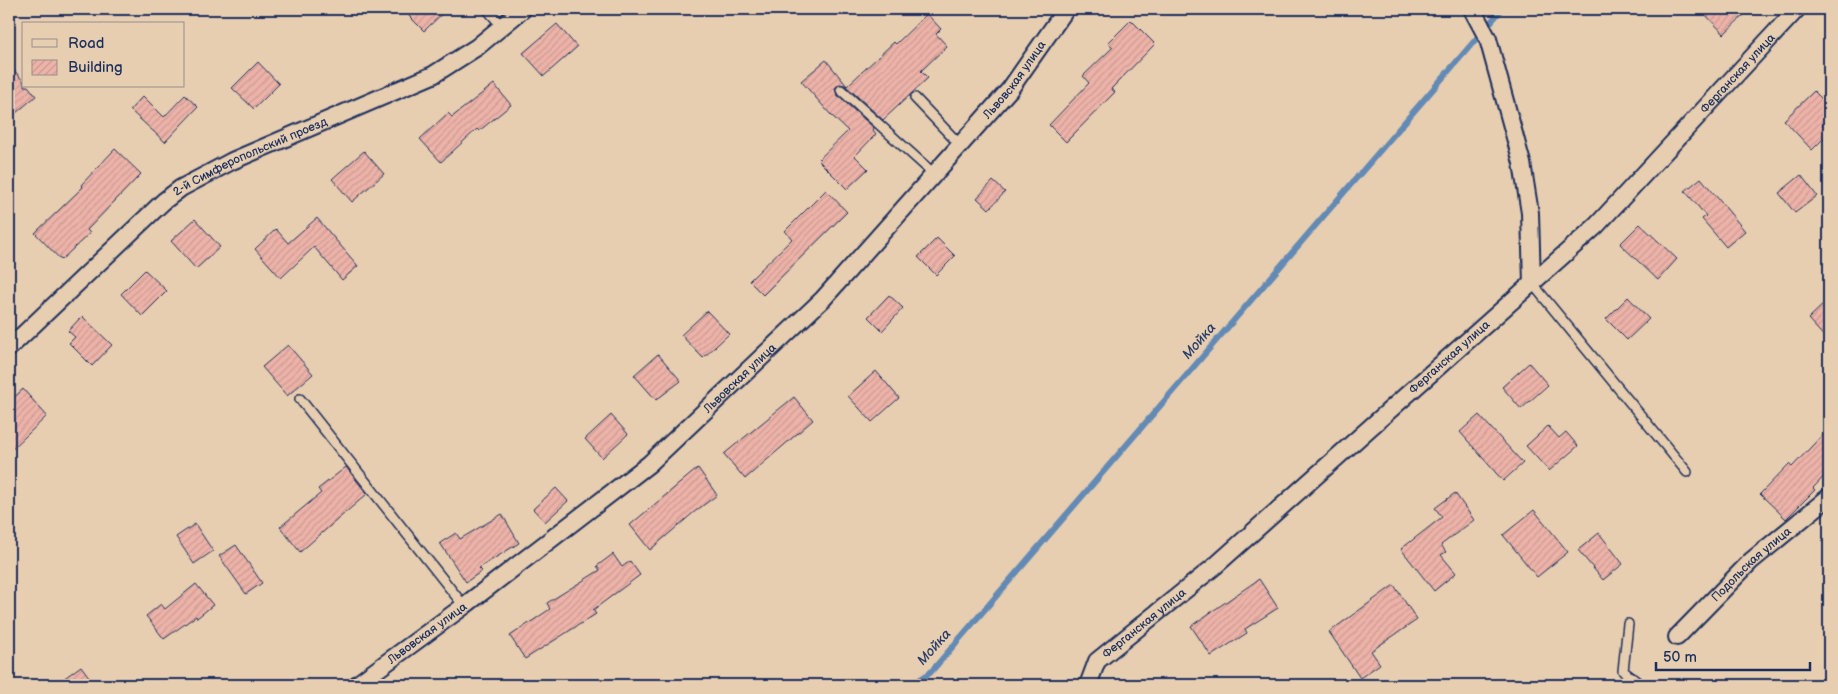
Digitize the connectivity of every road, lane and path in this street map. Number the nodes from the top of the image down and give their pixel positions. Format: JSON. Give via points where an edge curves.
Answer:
{"nodes":[{"id":1,"x":486,"y":9,"type":"edge"},
{"id":2,"x":523,"y":9,"type":"edge"},
{"id":3,"x":1066,"y":9,"type":"edge"},
{"id":4,"x":1472,"y":9,"type":"edge"},
{"id":5,"x":1797,"y":9,"type":"edge"},
{"id":6,"x":502,"y":26,"type":"junction"},
{"id":7,"x":841,"y":90,"type":"dead end"},
{"id":8,"x":915,"y":98,"type":"dead end"},
{"id":9,"x":960,"y":145,"type":"junction"},
{"id":10,"x":934,"y":174,"type":"junction"},
{"id":11,"x":1532,"y":283,"type":"junction"},
{"id":12,"x":9,"y":348,"type":"edge"},
{"id":13,"x":300,"y":399,"type":"dead end"},
{"id":14,"x":1687,"y":472,"type":"dead end"},
{"id":15,"x":1829,"y":497,"type":"edge"},
{"id":16,"x":464,"y":606,"type":"junction"},
{"id":17,"x":1628,"y":624,"type":"dead end"},
{"id":18,"x":1677,"y":637,"type":"dead end"},
{"id":19,"x":356,"y":685,"type":"edge"},
{"id":20,"x":1088,"y":685,"type":"edge"},
{"id":21,"x":1641,"y":685,"type":"edge"}],
"edges":[{"from":1,"to":6,"type":"lane"},
{"from":2,"to":6,"type":"street","name":"2-й Симферопольский проезд"},
{"from":3,"to":9,"type":"street","name":"Львовская улица","via":[[1010,89]]},
{"from":4,"to":11,"type":"street","via":[[1488,39],[1522,163],[1530,214]]},
{"from":5,"to":11,"type":"street","name":"Ферганская улица","via":[[1596,226]]},
{"from":6,"to":12,"type":"street","name":"2-й Симферопольский проезд","via":[[476,48],[432,75],[232,161],[181,188]]},
{"from":7,"to":10,"type":"lane"},
{"from":8,"to":9,"type":"lane"},
{"from":9,"to":10,"type":"street","name":"Львовская улица"},
{"from":10,"to":16,"type":"street","name":"Львовская улица","via":[[823,299],[649,464]]},
{"from":11,"to":14,"type":"lane"},
{"from":11,"to":20,"type":"street","name":"Ферганская улица","via":[[1215,566],[1097,660]]},
{"from":13,"to":16,"type":"lane"},
{"from":15,"to":18,"type":"street","name":"Подольская улица","via":[[1751,561]]},
{"from":16,"to":19,"type":"street","name":"Львовская улица"},
{"from":17,"to":21,"type":"lane","via":[[1623,671]]}]}
